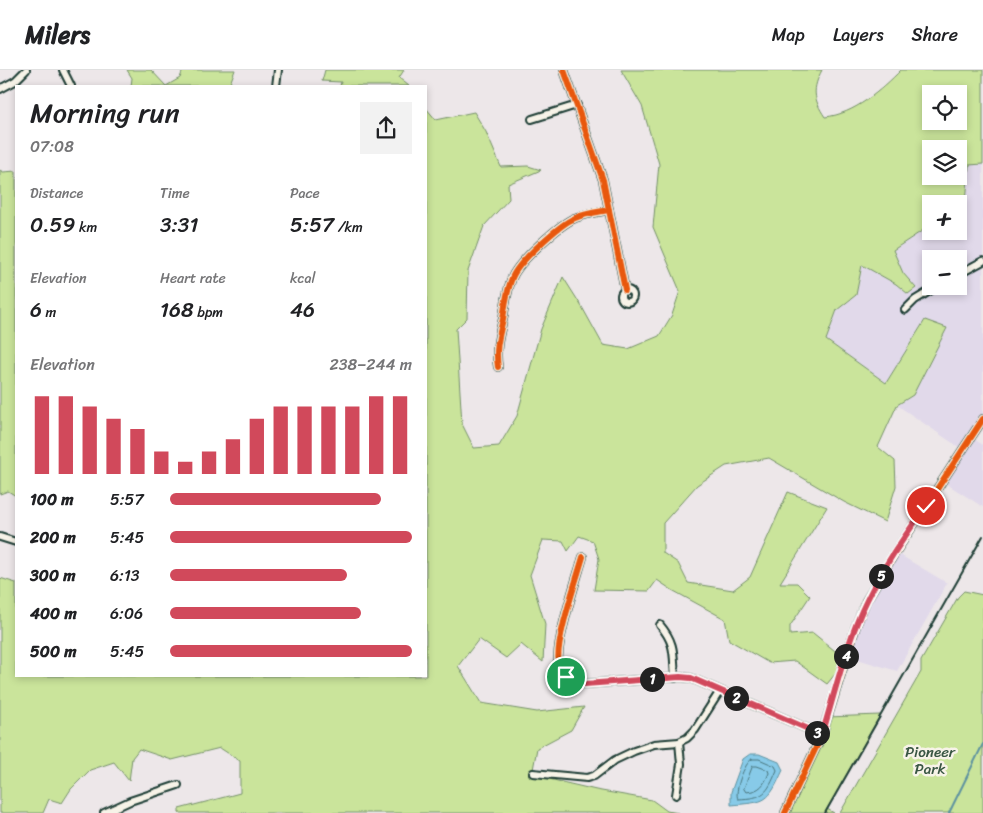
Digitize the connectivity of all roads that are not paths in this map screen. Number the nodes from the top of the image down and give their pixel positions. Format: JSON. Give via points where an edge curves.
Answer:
{"nodes":[{"id":1,"x":26,"y":70,"type":"edge"},
{"id":2,"x":63,"y":70,"type":"edge"},
{"id":3,"x":278,"y":70,"type":"edge"},
{"id":4,"x":564,"y":70,"type":"edge"},
{"id":5,"x":70,"y":85,"type":"edge"},
{"id":6,"x":276,"y":85,"type":"edge"},
{"id":7,"x":0,"y":89,"type":"edge"},
{"id":8,"x":577,"y":104,"type":"junction"},
{"id":9,"x":532,"y":119,"type":"dead end"},
{"id":10,"x":609,"y":210,"type":"junction"},
{"id":11,"x":983,"y":261,"type":"edge"},
{"id":12,"x":967,"y":270,"type":"edge"},
{"id":13,"x":625,"y":290,"type":"dead end"},
{"id":14,"x":923,"y":295,"type":"edge"},
{"id":15,"x":905,"y":310,"type":"dead end"},
{"id":16,"x":498,"y":367,"type":"dead end"},
{"id":17,"x":983,"y":419,"type":"edge"},
{"id":18,"x":0,"y":538,"type":"edge"},
{"id":19,"x":15,"y":542,"type":"edge"},
{"id":20,"x":583,"y":556,"type":"dead end"},
{"id":21,"x":660,"y":625,"type":"dead end"},
{"id":22,"x":675,"y":678,"type":"junction"},
{"id":23,"x":720,"y":691,"type":"junction"},
{"id":24,"x":822,"y":735,"type":"junction"},
{"id":25,"x":678,"y":742,"type":"junction"},
{"id":26,"x":533,"y":773,"type":"dead end"},
{"id":27,"x":178,"y":785,"type":"dead end"},
{"id":28,"x":676,"y":795,"type":"dead end"},
{"id":29,"x":104,"y":813,"type":"edge"},
{"id":30,"x":785,"y":813,"type":"edge"}],
"edges":[{"from":1,"to":7,"type":"street"},
{"from":2,"to":5,"type":"street"},
{"from":3,"to":6,"type":"street"},
{"from":4,"to":8,"type":"street"},
{"from":8,"to":9,"type":"street"},
{"from":8,"to":10,"type":"street","via":[[600,170]]},
{"from":10,"to":13,"type":"street"},
{"from":10,"to":16,"type":"street","via":[[574,218],[517,268],[508,290],[495,354]]},
{"from":11,"to":12,"type":"street"},
{"from":14,"to":15,"type":"street"},
{"from":17,"to":24,"type":"street","via":[[866,601]]},
{"from":18,"to":19,"type":"street"},
{"from":20,"to":22,"type":"street","via":[[559,645],[558,662],[566,677],[585,684]]},
{"from":21,"to":22,"type":"street","via":[[672,643]]},
{"from":22,"to":23,"type":"street","via":[[691,678]]},
{"from":23,"to":24,"type":"street"},
{"from":23,"to":25,"type":"street","via":[[695,730]]},
{"from":24,"to":30,"type":"street"},
{"from":25,"to":26,"type":"street","via":[[654,744],[634,751],[587,778]]},
{"from":25,"to":28,"type":"street","via":[[681,764]]},
{"from":27,"to":29,"type":"street"}]}
